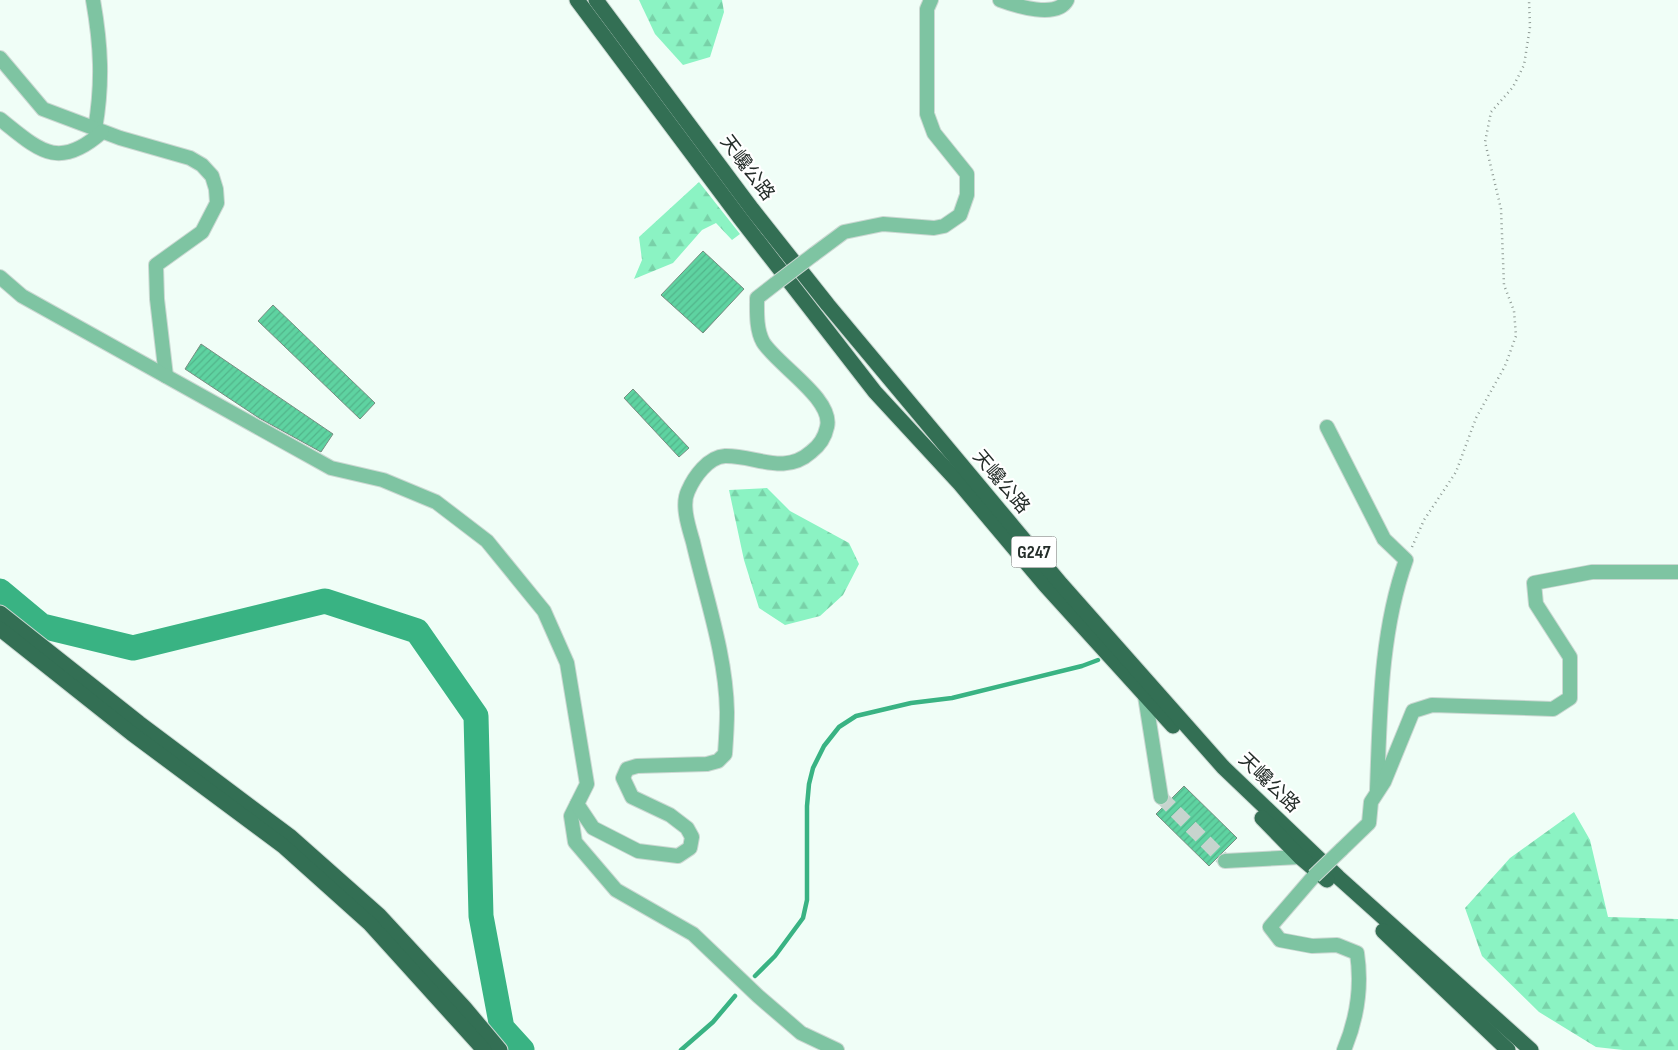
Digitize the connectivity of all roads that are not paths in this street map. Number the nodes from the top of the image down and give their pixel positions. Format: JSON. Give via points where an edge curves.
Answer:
{"nodes":[{"id":1,"x":93,"y":0,"type":"edge"},
{"id":2,"x":576,"y":0,"type":"edge"},
{"id":3,"x":596,"y":0,"type":"edge"},
{"id":4,"x":931,"y":0,"type":"edge"},
{"id":5,"x":1000,"y":0,"type":"edge"},
{"id":6,"x":1067,"y":0,"type":"edge"},
{"id":7,"x":0,"y":58,"type":"edge"},
{"id":8,"x":0,"y":119,"type":"edge"},
{"id":9,"x":99,"y":130,"type":"junction"},
{"id":10,"x":0,"y":277,"type":"edge"},
{"id":11,"x":166,"y":376,"type":"junction"},
{"id":12,"x":1327,"y":427,"type":"dead end"},
{"id":13,"x":1678,"y":572,"type":"edge"},
{"id":14,"x":0,"y":613,"type":"edge"},
{"id":15,"x":0,"y":629,"type":"edge"},
{"id":16,"x":1145,"y":696,"type":"junction"},
{"id":17,"x":135,"y":728,"type":"junction"},
{"id":18,"x":1377,"y":794,"type":"junction"},
{"id":19,"x":1161,"y":797,"type":"tunnel mouth"},
{"id":20,"x":577,"y":804,"type":"junction"},
{"id":21,"x":1300,"y":857,"type":"junction"},
{"id":22,"x":1225,"y":862,"type":"dead end"},
{"id":23,"x":484,"y":1050,"type":"edge"},
{"id":24,"x":500,"y":1050,"type":"edge"},
{"id":25,"x":837,"y":1050,"type":"edge"},
{"id":26,"x":1344,"y":1050,"type":"edge"},
{"id":27,"x":1508,"y":1050,"type":"edge"},
{"id":28,"x":1532,"y":1050,"type":"edge"}],
"edges":[{"from":1,"to":9,"type":"street","via":[[101,46]]},
{"from":2,"to":16,"type":"highway","name":"天巉公路","number":"G247","via":[[875,392]]},
{"from":3,"to":28,"type":"highway","name":"天巉公路","number":"G247","via":[[828,305],[1061,584],[1216,760],[1338,877]]},
{"from":4,"to":20,"type":"street","bridge":true,"via":[[927,9],[927,114],[934,133],[967,174],[967,195],[960,215],[944,226],[934,228],[884,224],[844,232],[757,298],[758,330],[764,343],[817,397],[827,416],[828,426],[819,446],[794,463],[763,463],[724,456],[705,465],[685,501],[718,645],[727,712],[725,754],[718,761],[707,764],[637,766],[627,769],[623,778],[632,797],[670,815],[687,828],[692,838],[690,848],[678,856],[638,851],[592,828]]},
{"from":5,"to":6,"type":"street","via":[[1016,6],[1056,10]]},
{"from":7,"to":9,"type":"street","via":[[43,109]]},
{"from":8,"to":9,"type":"street","via":[[31,144],[58,154],[86,146]]},
{"from":9,"to":11,"type":"street","via":[[190,158],[212,176],[216,189],[217,204],[202,232],[156,266]]},
{"from":10,"to":11,"type":"street","via":[[22,296]]},
{"from":11,"to":20,"type":"street","via":[[331,468],[383,480],[436,502],[487,541],[544,612],[567,663],[586,784]]},
{"from":12,"to":18,"type":"street","via":[[1384,539],[1406,560],[1389,617],[1379,726]]},
{"from":13,"to":18,"type":"street","via":[[1592,572],[1534,583],[1536,604],[1570,657],[1570,698],[1554,709],[1432,705],[1413,711]]},
{"from":14,"to":17,"type":"highway"},
{"from":15,"to":17,"type":"highway"},
{"from":16,"to":19,"type":"street"},
{"from":16,"to":21,"type":"highway","name":"天巉公路","number":"G247"},
{"from":17,"to":23,"type":"highway","via":[[283,846],[370,924]]},
{"from":17,"to":24,"type":"highway","via":[[291,837],[379,915]]},
{"from":18,"to":26,"type":"street","bridge":true,"via":[[1371,802],[1369,822],[1314,876],[1270,927],[1280,940],[1312,946],[1337,945],[1357,953],[1359,999]]},
{"from":20,"to":25,"type":"street","via":[[571,816],[575,842],[616,890],[693,934],[801,1033]]},
{"from":21,"to":22,"type":"street"},
{"from":21,"to":27,"type":"highway","name":"天巉公路","number":"G247","via":[[1437,980]]}]}
